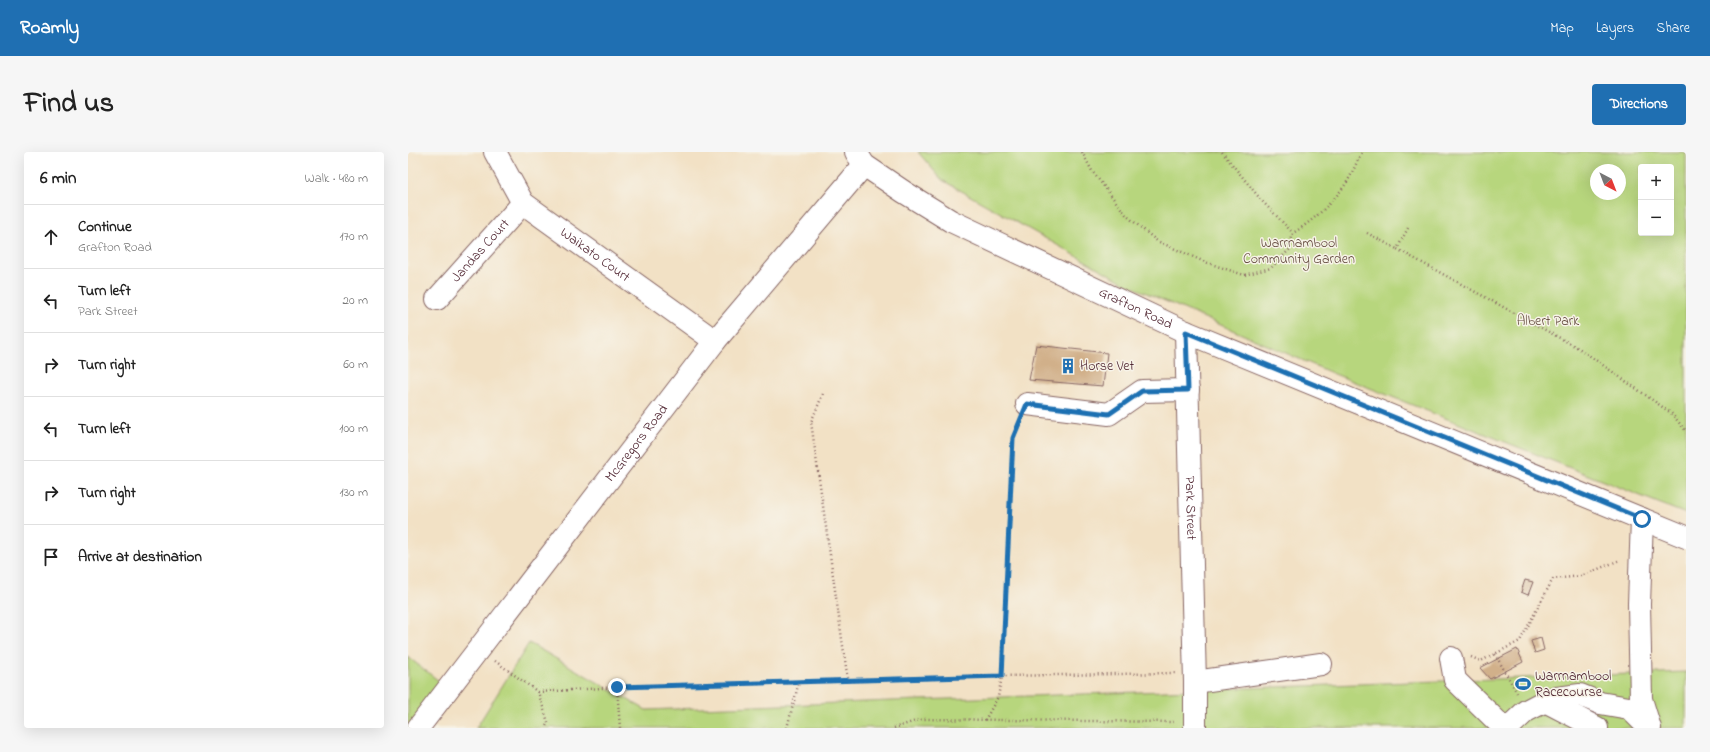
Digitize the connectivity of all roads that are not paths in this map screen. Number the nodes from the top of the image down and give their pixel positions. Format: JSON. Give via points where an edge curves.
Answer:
{"nodes":[{"id":1,"x":495,"y":152,"type":"edge"},
{"id":2,"x":860,"y":159,"type":"edge"},
{"id":3,"x":523,"y":202,"type":"junction"},
{"id":4,"x":437,"y":299,"type":"dead end"},
{"id":5,"x":1186,"y":332,"type":"junction"},
{"id":6,"x":714,"y":341,"type":"junction"},
{"id":7,"x":1188,"y":390,"type":"junction"},
{"id":8,"x":1027,"y":404,"type":"road end"},
{"id":9,"x":1642,"y":519,"type":"junction"},
{"id":10,"x":1685,"y":535,"type":"edge"},
{"id":11,"x":1451,"y":658,"type":"road end"},
{"id":12,"x":1321,"y":664,"type":"dead end"},
{"id":13,"x":1195,"y":677,"type":"junction"},
{"id":14,"x":1641,"y":680,"type":"junction"},
{"id":15,"x":1546,"y":701,"type":"junction"},
{"id":16,"x":1600,"y":703,"type":"junction"},
{"id":17,"x":1195,"y":725,"type":"edge"},
{"id":18,"x":418,"y":728,"type":"edge"},
{"id":19,"x":1504,"y":728,"type":"edge"},
{"id":20,"x":1508,"y":728,"type":"edge"},
{"id":21,"x":1598,"y":728,"type":"edge"},
{"id":22,"x":1649,"y":728,"type":"edge"}],
"edges":[{"from":1,"to":3,"type":"street","name":"Waikato Court"},
{"from":2,"to":5,"type":"street","name":"Grafton Road","via":[[904,192],[951,221]]},
{"from":2,"to":6,"type":"street","name":"McGregors Road"},
{"from":3,"to":4,"type":"street","name":"Jandas Court"},
{"from":3,"to":6,"type":"street","name":"Waikato Court"},
{"from":5,"to":7,"type":"street","name":"Park Street"},
{"from":5,"to":9,"type":"street","name":"Grafton Road"},
{"from":6,"to":18,"type":"street","name":"McGregors Road"},
{"from":7,"to":8,"type":"street","via":[[1142,391],[1109,414]]},
{"from":7,"to":13,"type":"street","name":"Park Street"},
{"from":9,"to":10,"type":"street","name":"Grafton Road"},
{"from":9,"to":14,"type":"street"},
{"from":11,"to":19,"type":"street","via":[[1455,680]]},
{"from":12,"to":13,"type":"street"},
{"from":13,"to":17,"type":"street","name":"Park Street"},
{"from":14,"to":16,"type":"street","via":[[1619,698]]},
{"from":14,"to":22,"type":"street","via":[[1641,699]]},
{"from":15,"to":16,"type":"street","via":[[1580,695]]},
{"from":15,"to":20,"type":"street","via":[[1526,712]]},
{"from":15,"to":21,"type":"street"},
{"from":16,"to":22,"type":"street","via":[[1629,708]]}]}
